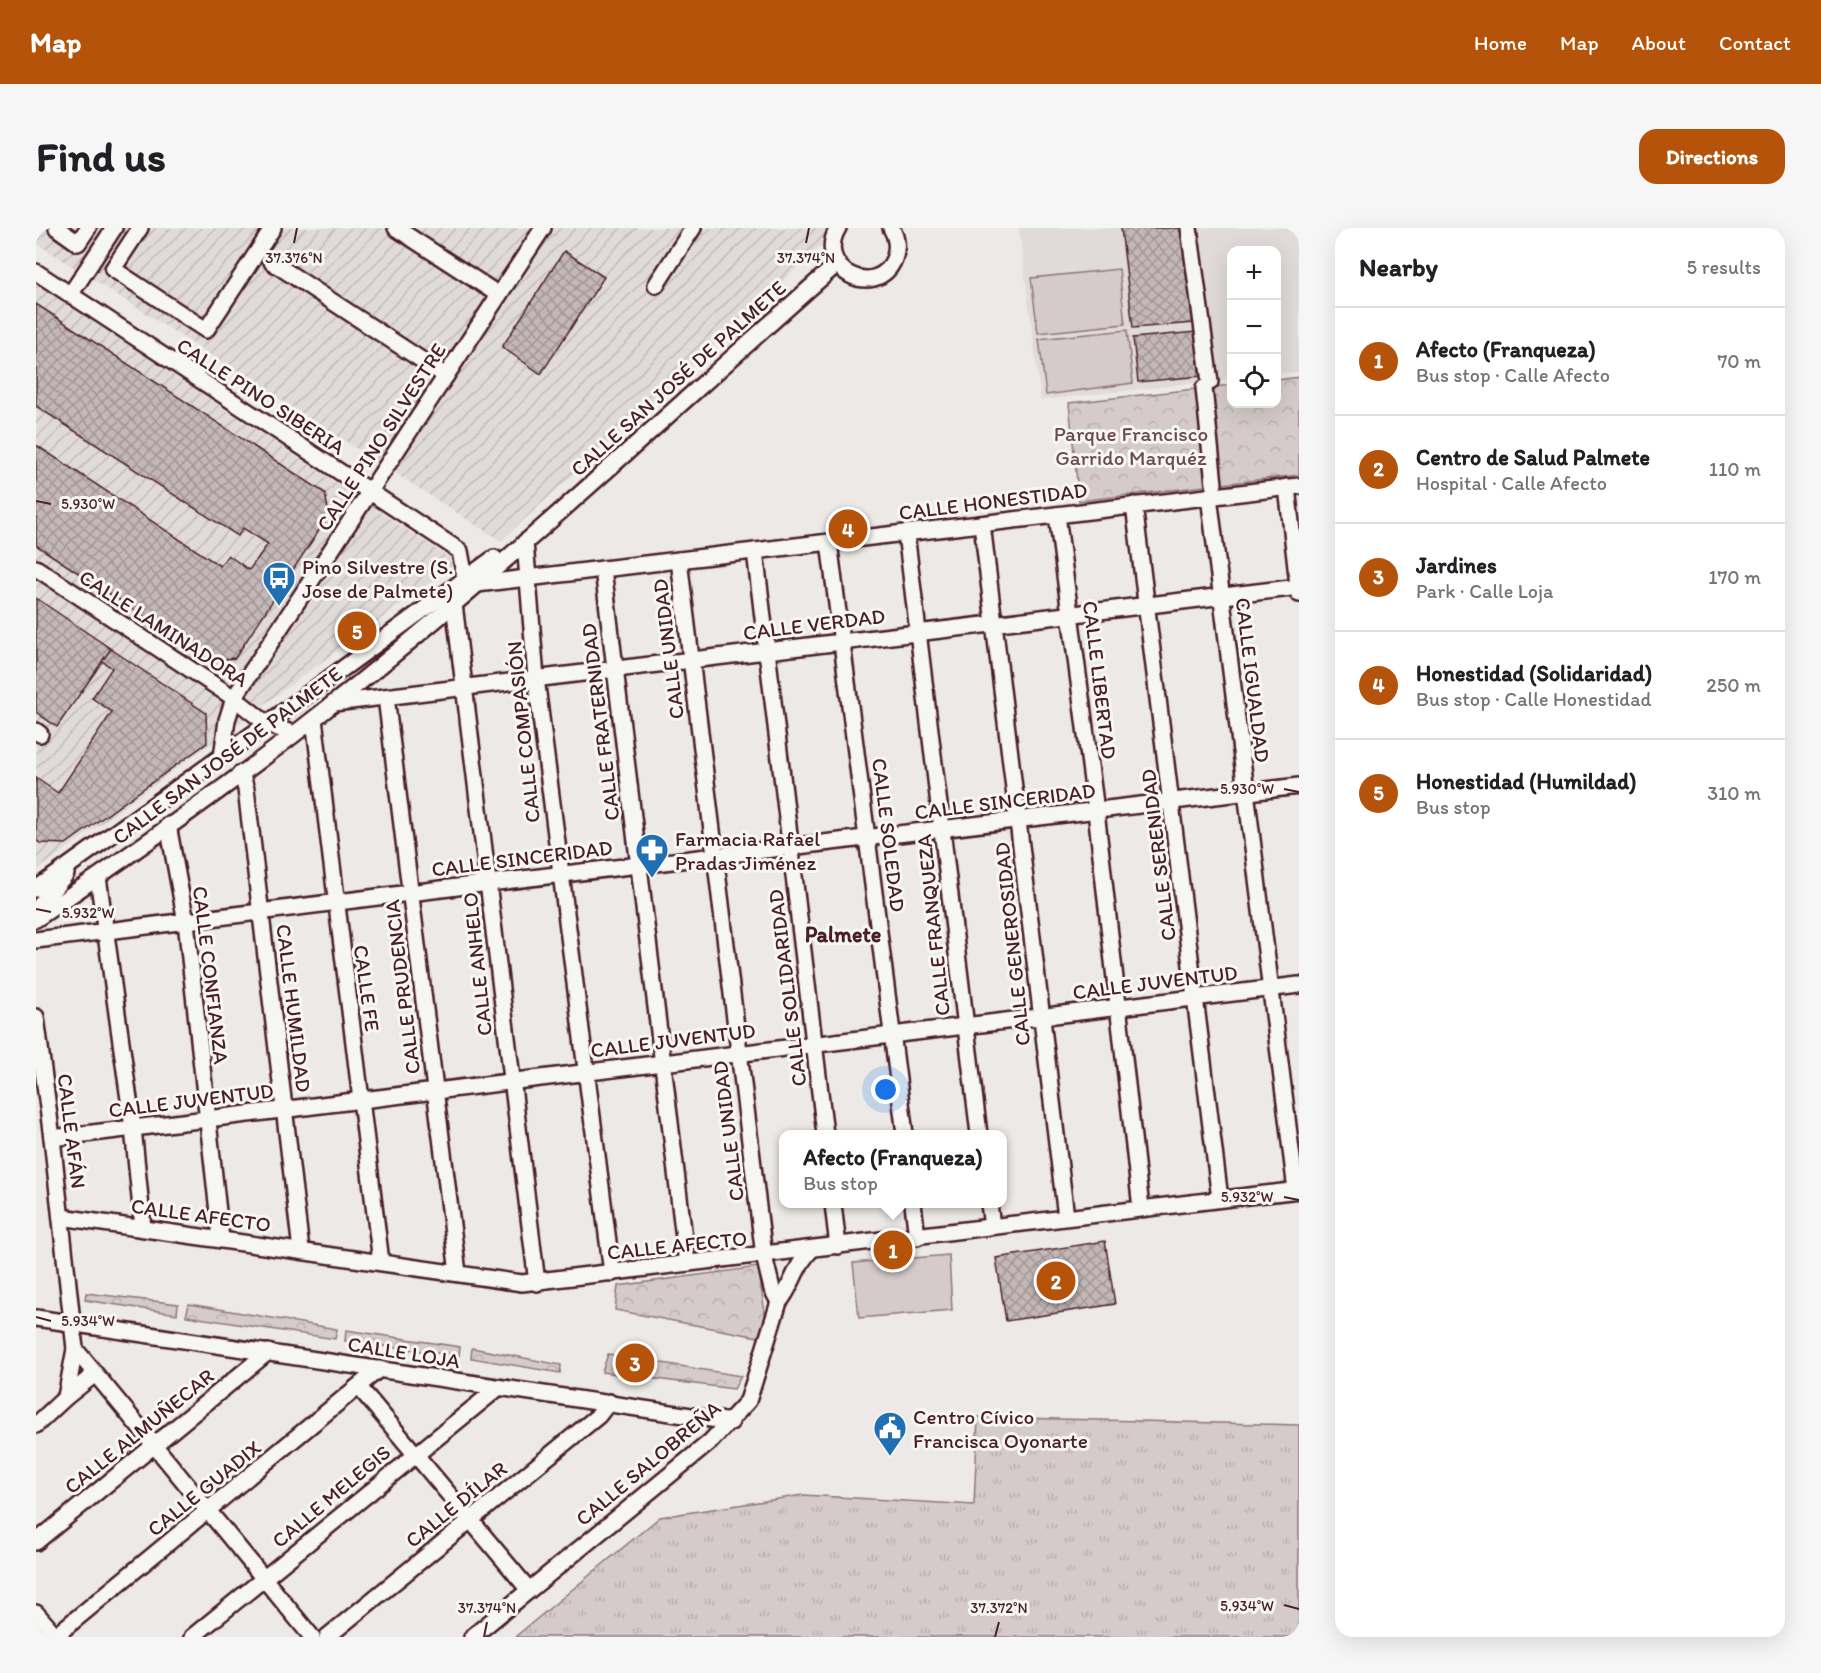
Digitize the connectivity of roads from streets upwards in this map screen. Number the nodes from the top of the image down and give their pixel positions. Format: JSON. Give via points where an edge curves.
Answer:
{"nodes":[{"id":1,"x":57,"y":228,"type":"edge"},
{"id":2,"x":88,"y":228,"type":"edge"},
{"id":3,"x":114,"y":228,"type":"edge"},
{"id":4,"x":140,"y":228,"type":"edge"},
{"id":5,"x":273,"y":228,"type":"edge"},
{"id":6,"x":396,"y":228,"type":"edge"},
{"id":7,"x":543,"y":228,"type":"edge"},
{"id":8,"x":693,"y":228,"type":"edge"},
{"id":9,"x":838,"y":228,"type":"edge"},
{"id":10,"x":891,"y":228,"type":"edge"},
{"id":11,"x":1189,"y":228,"type":"edge"},
{"id":12,"x":272,"y":262,"type":"dead end"},
{"id":13,"x":837,"y":264,"type":"junction"},
{"id":14,"x":36,"y":272,"type":"edge"},
{"id":15,"x":656,"y":285,"type":"dead end"},
{"id":16,"x":70,"y":295,"type":"junction"},
{"id":17,"x":499,"y":296,"type":"junction"},
{"id":18,"x":446,"y":376,"type":"junction"},
{"id":19,"x":1293,"y":486,"type":"edge"},
{"id":20,"x":1211,"y":490,"type":"junction"},
{"id":21,"x":370,"y":492,"type":"junction"},
{"id":22,"x":1134,"y":505,"type":"junction"},
{"id":23,"x":1057,"y":515,"type":"junction"},
{"id":24,"x":546,"y":523,"type":"junction"},
{"id":25,"x":982,"y":524,"type":"junction"},
{"id":26,"x":906,"y":533,"type":"junction"},
{"id":27,"x":525,"y":542,"type":"junction"},
{"id":28,"x":829,"y":542,"type":"junction"},
{"id":29,"x":755,"y":550,"type":"junction"},
{"id":30,"x":679,"y":560,"type":"junction"},
{"id":31,"x":36,"y":568,"type":"edge"},
{"id":32,"x":603,"y":569,"type":"junction"},
{"id":33,"x":529,"y":578,"type":"junction"},
{"id":34,"x":471,"y":581,"type":"junction"},
{"id":35,"x":1299,"y":590,"type":"edge"},
{"id":36,"x":1221,"y":596,"type":"junction"},
{"id":37,"x":454,"y":604,"type":"junction"},
{"id":38,"x":1147,"y":604,"type":"junction"},
{"id":39,"x":1070,"y":614,"type":"junction"},
{"id":40,"x":994,"y":624,"type":"junction"},
{"id":41,"x":918,"y":632,"type":"junction"},
{"id":42,"x":842,"y":641,"type":"junction"},
{"id":43,"x":769,"y":651,"type":"junction"},
{"id":44,"x":690,"y":660,"type":"junction"},
{"id":45,"x":615,"y":669,"type":"junction"},
{"id":46,"x":536,"y":678,"type":"junction"},
{"id":47,"x":464,"y":686,"type":"junction"},
{"id":48,"x":387,"y":697,"type":"junction"},
{"id":49,"x":234,"y":698,"type":"junction"},
{"id":50,"x":334,"y":703,"type":"junction"},
{"id":51,"x":314,"y":719,"type":"junction"},
{"id":52,"x":267,"y":724,"type":"junction"},
{"id":53,"x":294,"y":734,"type":"junction"},
{"id":54,"x":222,"y":757,"type":"junction"},
{"id":55,"x":241,"y":773,"type":"junction"},
{"id":56,"x":1299,"y":786,"type":"edge"},
{"id":57,"x":1246,"y":793,"type":"junction"},
{"id":58,"x":1172,"y":802,"type":"junction"},
{"id":59,"x":1096,"y":811,"type":"junction"},
{"id":60,"x":1019,"y":820,"type":"junction"},
{"id":61,"x":168,"y":825,"type":"junction"},
{"id":62,"x":944,"y":829,"type":"junction"},
{"id":63,"x":868,"y":838,"type":"junction"},
{"id":64,"x":792,"y":847,"type":"junction"},
{"id":65,"x":82,"y":856,"type":"junction"},
{"id":66,"x":715,"y":857,"type":"junction"},
{"id":67,"x":639,"y":865,"type":"junction"},
{"id":68,"x":561,"y":874,"type":"junction"},
{"id":69,"x":98,"y":877,"type":"junction"},
{"id":70,"x":489,"y":883,"type":"junction"},
{"id":71,"x":36,"y":889,"type":"edge"},
{"id":72,"x":412,"y":892,"type":"junction"},
{"id":73,"x":335,"y":902,"type":"junction"},
{"id":74,"x":36,"y":910,"type":"edge"},
{"id":75,"x":261,"y":911,"type":"junction"},
{"id":76,"x":36,"y":919,"type":"edge"},
{"id":77,"x":186,"y":922,"type":"junction"},
{"id":78,"x":107,"y":931,"type":"junction"},
{"id":79,"x":36,"y":940,"type":"edge"},
{"id":80,"x":1299,"y":985,"type":"edge"},
{"id":81,"x":1271,"y":988,"type":"junction"},
{"id":82,"x":1196,"y":997,"type":"junction"},
{"id":83,"x":1117,"y":1009,"type":"junction"},
{"id":84,"x":36,"y":1017,"type":"edge"},
{"id":85,"x":1041,"y":1018,"type":"junction"},
{"id":86,"x":964,"y":1027,"type":"junction"},
{"id":87,"x":893,"y":1034,"type":"junction"},
{"id":88,"x":815,"y":1044,"type":"junction"},
{"id":89,"x":740,"y":1053,"type":"junction"},
{"id":90,"x":663,"y":1063,"type":"junction"},
{"id":91,"x":585,"y":1072,"type":"junction"},
{"id":92,"x":511,"y":1081,"type":"junction"},
{"id":93,"x":436,"y":1090,"type":"junction"},
{"id":94,"x":361,"y":1098,"type":"junction"},
{"id":95,"x":286,"y":1109,"type":"junction"},
{"id":96,"x":207,"y":1118,"type":"junction"},
{"id":97,"x":133,"y":1128,"type":"junction"},
{"id":98,"x":825,"y":1130,"type":"edge"},
{"id":99,"x":905,"y":1130,"type":"edge"},
{"id":100,"x":979,"y":1130,"type":"edge"},
{"id":101,"x":52,"y":1138,"type":"junction"},
{"id":102,"x":1298,"y":1190,"type":"edge"},
{"id":103,"x":1220,"y":1199,"type":"junction"},
{"id":104,"x":834,"y":1208,"type":"edge"},
{"id":105,"x":914,"y":1208,"type":"edge"},
{"id":106,"x":990,"y":1208,"type":"edge"},
{"id":107,"x":1142,"y":1208,"type":"junction"},
{"id":108,"x":61,"y":1217,"type":"junction"},
{"id":109,"x":1066,"y":1217,"type":"junction"},
{"id":110,"x":992,"y":1226,"type":"junction"},
{"id":111,"x":143,"y":1228,"type":"junction"},
{"id":112,"x":917,"y":1237,"type":"junction"},
{"id":113,"x":221,"y":1239,"type":"junction"},
{"id":114,"x":838,"y":1246,"type":"junction"},
{"id":115,"x":301,"y":1250,"type":"junction"},
{"id":116,"x":811,"y":1250,"type":"junction"},
{"id":117,"x":764,"y":1256,"type":"junction"},
{"id":118,"x":381,"y":1262,"type":"junction"},
{"id":119,"x":687,"y":1263,"type":"junction"},
{"id":120,"x":612,"y":1273,"type":"junction"},
{"id":121,"x":458,"y":1274,"type":"junction"},
{"id":122,"x":537,"y":1283,"type":"junction"},
{"id":123,"x":779,"y":1302,"type":"junction"},
{"id":124,"x":36,"y":1318,"type":"edge"},
{"id":125,"x":72,"y":1322,"type":"junction"},
{"id":126,"x":75,"y":1349,"type":"junction"},
{"id":127,"x":268,"y":1352,"type":"junction"},
{"id":128,"x":379,"y":1369,"type":"junction"},
{"id":129,"x":95,"y":1374,"type":"junction"},
{"id":130,"x":359,"y":1388,"type":"junction"},
{"id":131,"x":498,"y":1388,"type":"junction"},
{"id":132,"x":66,"y":1396,"type":"junction"},
{"id":133,"x":609,"y":1402,"type":"junction"},
{"id":134,"x":731,"y":1422,"type":"junction"},
{"id":135,"x":36,"y":1425,"type":"edge"},
{"id":136,"x":154,"y":1446,"type":"junction"},
{"id":137,"x":415,"y":1454,"type":"junction"},
{"id":138,"x":209,"y":1511,"type":"junction"},
{"id":139,"x":469,"y":1521,"type":"junction"},
{"id":140,"x":36,"y":1542,"type":"edge"},
{"id":141,"x":264,"y":1579,"type":"junction"},
{"id":142,"x":529,"y":1590,"type":"junction"},
{"id":143,"x":36,"y":1613,"type":"edge"},
{"id":144,"x":56,"y":1636,"type":"edge"},
{"id":145,"x":192,"y":1637,"type":"edge"},
{"id":146,"x":312,"y":1637,"type":"edge"},
{"id":147,"x":327,"y":1637,"type":"edge"},
{"id":148,"x":472,"y":1637,"type":"edge"}],
"edges":[{"from":1,"to":2,"type":"street","via":[[78,243]]},
{"from":3,"to":16,"type":"street"},
{"from":4,"to":5,"type":"street","via":[[113,269],[206,330]]},
{"from":6,"to":17,"type":"street"},
{"from":7,"to":17,"type":"street","name":"CALLE PINO SILVESTRE"},
{"from":8,"to":15,"type":"street"},
{"from":9,"to":13,"type":"street","via":[[832,244]]},
{"from":10,"to":13,"type":"street","via":[[897,243],[896,254],[885,272],[875,277],[854,278]]},
{"from":11,"to":20,"type":"street","name":"CALLE IGUALDAD","via":[[1207,385]]},
{"from":12,"to":18,"type":"street"},
{"from":13,"to":24,"type":"street","name":"CALLE SAN JOSÉ DE PALMETE"},
{"from":14,"to":16,"type":"street","name":"CALLE PINO SIBERIA"},
{"from":16,"to":21,"type":"street","name":"CALLE PINO SIBERIA"},
{"from":17,"to":18,"type":"street","name":"CALLE PINO SILVESTRE"},
{"from":18,"to":21,"type":"street","name":"CALLE PINO SILVESTRE"},
{"from":19,"to":20,"type":"street","name":"CALLE HONESTIDAD"},
{"from":19,"to":35,"type":"street"},
{"from":20,"to":22,"type":"street","name":"CALLE HONESTIDAD"},
{"from":20,"to":36,"type":"street","name":"CALLE IGUALDAD"},
{"from":21,"to":34,"type":"street","name":"CALLE PINO SIBERIA","via":[[460,551]]},
{"from":21,"to":49,"type":"street","name":"CALLE PINO SILVESTRE"},
{"from":22,"to":23,"type":"street","name":"CALLE HONESTIDAD"},
{"from":22,"to":38,"type":"street","name":"CALLE SERENIDAD"},
{"from":23,"to":25,"type":"street","name":"CALLE HONESTIDAD"},
{"from":23,"to":39,"type":"street","name":"CALLE LIBERTAD"},
{"from":24,"to":27,"type":"street","name":"CALLE SAN JOSÉ DE PALMETE"},
{"from":24,"to":34,"type":"street","name":"CALLE SAN JOSÉ DE PALMETE"},
{"from":25,"to":26,"type":"street","name":"CALLE HONESTIDAD"},
{"from":25,"to":40,"type":"street","name":"CALLE GENEROSIDAD"},
{"from":26,"to":28,"type":"street","name":"CALLE HONESTIDAD"},
{"from":26,"to":41,"type":"street","name":"CALLE FRANQUEZA"},
{"from":27,"to":33,"type":"street","name":"CALLE COMPASIÓN"},
{"from":27,"to":34,"type":"street","name":"CALLE SAN JOSÉ DE PALMETE"},
{"from":28,"to":29,"type":"street","name":"CALLE HONESTIDAD"},
{"from":28,"to":42,"type":"street","name":"CALLE SOLEDAD"},
{"from":29,"to":30,"type":"street","name":"CALLE HONESTIDAD"},
{"from":29,"to":43,"type":"street","name":"CALLE SOLIDARIDAD"},
{"from":30,"to":32,"type":"street","name":"CALLE HONESTIDAD"},
{"from":30,"to":44,"type":"street","name":"CALLE UNIDAD"},
{"from":31,"to":49,"type":"street","name":"CALLE LAMINADORA"},
{"from":32,"to":33,"type":"street","name":"CALLE HONESTIDAD"},
{"from":32,"to":45,"type":"street","name":"CALLE FRATERNIDAD"},
{"from":33,"to":34,"type":"street","name":"CALLE HONESTIDAD"},
{"from":33,"to":46,"type":"street","name":"CALLE COMPASIÓN"},
{"from":34,"to":37,"type":"street","name":"CALLE SAN JOSÉ DE PALMETE"},
{"from":34,"to":52,"type":"street","name":"CALLE SAN JOSÉ DE PALMETE"},
{"from":35,"to":36,"type":"street","name":"CALLE VERDAD"},
{"from":36,"to":38,"type":"street","name":"CALLE VERDAD"},
{"from":36,"to":57,"type":"street","name":"CALLE IGUALDAD"},
{"from":37,"to":47,"type":"street","name":"CALLE ANHELO"},
{"from":37,"to":50,"type":"street","name":"CALLE SAN JOSÉ DE PALMETE"},
{"from":38,"to":39,"type":"street","name":"CALLE VERDAD"},
{"from":38,"to":58,"type":"street","name":"CALLE SERENIDAD"},
{"from":39,"to":40,"type":"street","name":"CALLE VERDAD"},
{"from":39,"to":59,"type":"street","name":"CALLE LIBERTAD"},
{"from":40,"to":41,"type":"street","name":"CALLE VERDAD"},
{"from":40,"to":60,"type":"street","name":"CALLE GENEROSIDAD"},
{"from":41,"to":42,"type":"street","name":"CALLE VERDAD"},
{"from":41,"to":62,"type":"street","name":"CALLE FRANQUEZA"},
{"from":42,"to":43,"type":"street","name":"CALLE VERDAD"},
{"from":42,"to":63,"type":"street","name":"CALLE SOLEDAD"},
{"from":43,"to":44,"type":"street","name":"CALLE VERDAD"},
{"from":43,"to":64,"type":"street","name":"CALLE SOLIDARIDAD"},
{"from":44,"to":45,"type":"street","name":"CALLE VERDAD"},
{"from":44,"to":66,"type":"street","name":"CALLE UNIDAD"},
{"from":45,"to":46,"type":"street","name":"CALLE VERDAD"},
{"from":45,"to":67,"type":"street","name":"CALLE FRATERNIDAD"},
{"from":46,"to":47,"type":"street","name":"CALLE VERDAD"},
{"from":46,"to":68,"type":"street","name":"CALLE COMPASIÓN"},
{"from":47,"to":48,"type":"street","name":"CALLE VERDAD"},
{"from":47,"to":70,"type":"street","name":"CALLE ANHELO"},
{"from":48,"to":50,"type":"street","name":"CALLE VERDAD"},
{"from":48,"to":72,"type":"street","name":"CALLE PRUDENCIA"},
{"from":49,"to":52,"type":"street","name":"CALLE LAMINADORA"},
{"from":49,"to":54,"type":"street","name":"CALLE PINO SILVESTRE"},
{"from":50,"to":51,"type":"street","name":"CALLE SAN JOSÉ DE PALMETE"},
{"from":51,"to":53,"type":"street","name":"CALLE SAN JOSÉ DE PALMETE"},
{"from":51,"to":73,"type":"street","name":"CALLE FE"},
{"from":52,"to":53,"type":"street","name":"CALLE LAMINADORA"},
{"from":52,"to":54,"type":"street","name":"CALLE SAN JOSÉ DE PALMETE"},
{"from":53,"to":55,"type":"street","name":"CALLE SAN JOSÉ DE PALMETE"},
{"from":54,"to":65,"type":"street","name":"CALLE SAN JOSÉ DE PALMETE"},
{"from":55,"to":61,"type":"street","name":"CALLE SAN JOSÉ DE PALMETE"},
{"from":55,"to":75,"type":"street","name":"CALLE HUMILDAD"},
{"from":56,"to":57,"type":"street","name":"CALLE SINCERIDAD"},
{"from":57,"to":58,"type":"street","name":"CALLE SINCERIDAD"},
{"from":57,"to":81,"type":"street","name":"CALLE IGUALDAD"},
{"from":58,"to":59,"type":"street","name":"CALLE SINCERIDAD"},
{"from":58,"to":82,"type":"street","name":"CALLE SERENIDAD"},
{"from":59,"to":60,"type":"street","name":"CALLE SINCERIDAD"},
{"from":59,"to":83,"type":"street","name":"CALLE LIBERTAD"},
{"from":60,"to":62,"type":"street","name":"CALLE SINCERIDAD"},
{"from":60,"to":85,"type":"street","name":"CALLE GENEROSIDAD"},
{"from":61,"to":69,"type":"street","name":"CALLE SAN JOSÉ DE PALMETE"},
{"from":61,"to":77,"type":"street","name":"CALLE CONFIANZA"},
{"from":62,"to":63,"type":"street","name":"CALLE SINCERIDAD"},
{"from":62,"to":86,"type":"street","name":"CALLE FRANQUEZA"},
{"from":63,"to":64,"type":"street","name":"CALLE SINCERIDAD"},
{"from":63,"to":87,"type":"street","name":"CALLE SOLEDAD"},
{"from":64,"to":66,"type":"street","name":"CALLE SINCERIDAD"},
{"from":64,"to":88,"type":"street","name":"CALLE SOLIDARIDAD"},
{"from":65,"to":71,"type":"street","name":"CALLE SAN JOSÉ DE PALMETE"},
{"from":65,"to":74,"type":"street"},
{"from":66,"to":67,"type":"street","name":"CALLE SINCERIDAD"},
{"from":66,"to":89,"type":"street","name":"CALLE UNIDAD"},
{"from":67,"to":68,"type":"street","name":"CALLE SINCERIDAD"},
{"from":67,"to":90,"type":"street","name":"CALLE FRATERNIDAD"},
{"from":68,"to":70,"type":"street","name":"CALLE SINCERIDAD"},
{"from":68,"to":91,"type":"street","name":"CALLE COMPASIÓN"},
{"from":69,"to":76,"type":"street","name":"CALLE SAN JOSÉ DE PALMETE"},
{"from":69,"to":78,"type":"street"},
{"from":70,"to":72,"type":"street","name":"CALLE SINCERIDAD"},
{"from":70,"to":92,"type":"street","name":"CALLE ANHELO"},
{"from":72,"to":73,"type":"street","name":"CALLE SINCERIDAD"},
{"from":72,"to":93,"type":"street","name":"CALLE PRUDENCIA"},
{"from":73,"to":75,"type":"street","name":"CALLE SINCERIDAD"},
{"from":73,"to":94,"type":"street","name":"CALLE FE"},
{"from":75,"to":77,"type":"street","name":"CALLE SINCERIDAD"},
{"from":75,"to":95,"type":"street","name":"CALLE HUMILDAD"},
{"from":77,"to":78,"type":"street","name":"CALLE SINCERIDAD"},
{"from":77,"to":96,"type":"street","name":"CALLE CONFIANZA"},
{"from":78,"to":79,"type":"street","name":"CALLE SINCERIDAD"},
{"from":78,"to":97,"type":"street"},
{"from":80,"to":81,"type":"street","name":"CALLE JUVENTUD"},
{"from":81,"to":82,"type":"street","name":"CALLE JUVENTUD"},
{"from":81,"to":102,"type":"street","name":"CALLE IGUALDAD"},
{"from":82,"to":83,"type":"street","name":"CALLE JUVENTUD"},
{"from":82,"to":103,"type":"street","name":"CALLE SERENIDAD"},
{"from":83,"to":85,"type":"street","name":"CALLE JUVENTUD"},
{"from":83,"to":107,"type":"street","name":"CALLE LIBERTAD"},
{"from":84,"to":101,"type":"street","name":"CALLE AFÁN"},
{"from":85,"to":86,"type":"street","name":"CALLE JUVENTUD"},
{"from":85,"to":109,"type":"street","name":"CALLE GENEROSIDAD"},
{"from":86,"to":87,"type":"street","name":"CALLE JUVENTUD"},
{"from":86,"to":100,"type":"street","name":"CALLE FRANQUEZA"},
{"from":87,"to":88,"type":"street","name":"CALLE JUVENTUD"},
{"from":87,"to":99,"type":"street","name":"CALLE SOLEDAD"},
{"from":88,"to":89,"type":"street","name":"CALLE JUVENTUD"},
{"from":88,"to":98,"type":"street","name":"CALLE SOLIDARIDAD"},
{"from":89,"to":90,"type":"street","name":"CALLE JUVENTUD"},
{"from":89,"to":117,"type":"street","name":"CALLE UNIDAD"},
{"from":90,"to":91,"type":"street","name":"CALLE JUVENTUD"},
{"from":90,"to":119,"type":"street","name":"CALLE FRATERNIDAD"},
{"from":91,"to":92,"type":"street","name":"CALLE JUVENTUD"},
{"from":91,"to":120,"type":"street","name":"CALLE COMPASIÓN"},
{"from":92,"to":93,"type":"street","name":"CALLE JUVENTUD"},
{"from":92,"to":122,"type":"street","name":"CALLE ANHELO"},
{"from":93,"to":94,"type":"street","name":"CALLE JUVENTUD"},
{"from":93,"to":121,"type":"street","name":"CALLE PRUDENCIA"},
{"from":94,"to":95,"type":"street","name":"CALLE JUVENTUD"},
{"from":94,"to":118,"type":"street","name":"CALLE FE"},
{"from":95,"to":96,"type":"street","name":"CALLE JUVENTUD"},
{"from":95,"to":115,"type":"street","name":"CALLE HUMILDAD"},
{"from":96,"to":97,"type":"street","name":"CALLE JUVENTUD"},
{"from":96,"to":113,"type":"street","name":"CALLE CONFIANZA"},
{"from":97,"to":101,"type":"street","name":"CALLE JUVENTUD"},
{"from":97,"to":111,"type":"street"},
{"from":101,"to":108,"type":"street","name":"CALLE AFÁN"},
{"from":102,"to":103,"type":"street","name":"CALLE AFECTO"},
{"from":103,"to":107,"type":"street","name":"CALLE AFECTO"},
{"from":104,"to":114,"type":"street"},
{"from":105,"to":112,"type":"street"},
{"from":106,"to":110,"type":"street"},
{"from":107,"to":109,"type":"street","name":"CALLE AFECTO"},
{"from":108,"to":111,"type":"street","name":"CALLE AFECTO"},
{"from":108,"to":125,"type":"street","name":"CALLE AFÁN"},
{"from":109,"to":110,"type":"street","name":"CALLE AFECTO"},
{"from":110,"to":112,"type":"street","name":"CALLE AFECTO"},
{"from":111,"to":113,"type":"street","name":"CALLE AFECTO"},
{"from":112,"to":114,"type":"street","name":"CALLE AFECTO"},
{"from":113,"to":115,"type":"street","name":"CALLE AFECTO"},
{"from":114,"to":116,"type":"street","name":"CALLE AFECTO"},
{"from":115,"to":118,"type":"street","name":"CALLE AFECTO"},
{"from":116,"to":117,"type":"street","name":"CALLE AFECTO"},
{"from":116,"to":123,"type":"street","name":"CALLE SALOBREÑA","via":[[801,1260]]},
{"from":117,"to":119,"type":"street","name":"CALLE AFECTO"},
{"from":117,"to":123,"type":"street","name":"CALLE UNIDAD"},
{"from":118,"to":121,"type":"street","name":"CALLE AFECTO"},
{"from":119,"to":120,"type":"street","name":"CALLE AFECTO"},
{"from":120,"to":122,"type":"street","name":"CALLE AFECTO"},
{"from":121,"to":122,"type":"street","name":"CALLE AFECTO"},
{"from":123,"to":134,"type":"street","name":"CALLE SALOBREÑA","via":[[748,1401]]},
{"from":124,"to":125,"type":"street","name":"CALLE LOJA"},
{"from":125,"to":126,"type":"street","name":"CALLE AFÁN"},
{"from":125,"to":127,"type":"street","name":"CALLE LOJA"},
{"from":126,"to":129,"type":"street"},
{"from":126,"to":132,"type":"street","name":"CALLE AFÁN"},
{"from":127,"to":128,"type":"street","name":"CALLE LOJA"},
{"from":127,"to":136,"type":"street","name":"CALLE ALMUÑECAR"},
{"from":128,"to":130,"type":"street","name":"CALLE GUADIX"},
{"from":128,"to":131,"type":"street","name":"CALLE LOJA"},
{"from":129,"to":132,"type":"street"},
{"from":129,"to":136,"type":"street"},
{"from":130,"to":137,"type":"street"},
{"from":130,"to":138,"type":"street","name":"CALLE GUADIX"},
{"from":131,"to":133,"type":"street","name":"CALLE LOJA"},
{"from":131,"to":137,"type":"street","name":"CALLE MELEGIS"},
{"from":132,"to":135,"type":"street"},
{"from":133,"to":134,"type":"street","name":"CALLE LOJA"},
{"from":133,"to":139,"type":"street","name":"CALLE DÍLAR"},
{"from":134,"to":142,"type":"street","name":"CALLE SALOBREÑA"},
{"from":136,"to":138,"type":"street"},
{"from":136,"to":140,"type":"street","name":"CALLE ALMUÑECAR"},
{"from":137,"to":139,"type":"street"},
{"from":137,"to":141,"type":"street","name":"CALLE MELEGIS"},
{"from":138,"to":141,"type":"street"},
{"from":138,"to":144,"type":"street","name":"CALLE GUADIX"},
{"from":139,"to":142,"type":"street"},
{"from":139,"to":147,"type":"street","name":"CALLE DÍLAR"},
{"from":141,"to":145,"type":"street","name":"CALLE MELEGIS"},
{"from":141,"to":146,"type":"street"},
{"from":142,"to":148,"type":"street","name":"CALLE SALOBREÑA"},
{"from":143,"to":144,"type":"street"}]}
